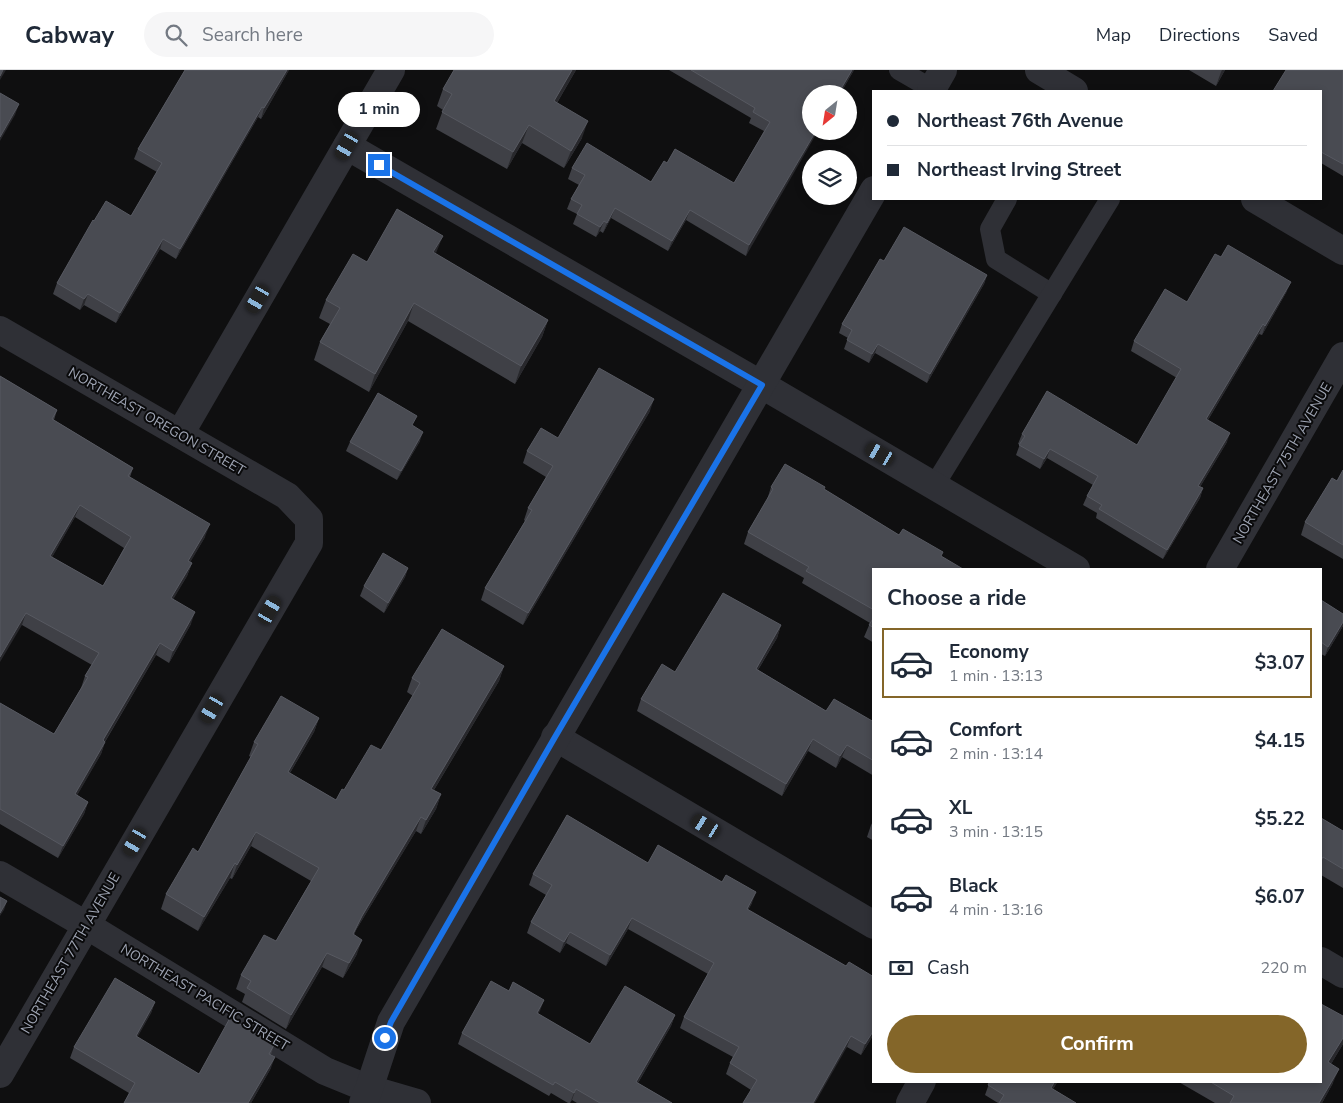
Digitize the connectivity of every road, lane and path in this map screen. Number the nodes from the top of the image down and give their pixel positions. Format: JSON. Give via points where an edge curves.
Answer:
{"nodes":[{"id":1,"x":391,"y":70,"type":"edge"},
{"id":2,"x":899,"y":70,"type":"edge"},
{"id":3,"x":1039,"y":70,"type":"edge"},
{"id":4,"x":935,"y":83,"type":"edge"},
{"id":5,"x":1070,"y":90,"type":"edge"},
{"id":6,"x":347,"y":146,"type":"junction"},
{"id":7,"x":872,"y":193,"type":"edge"},
{"id":8,"x":1006,"y":200,"type":"edge"},
{"id":9,"x":1109,"y":200,"type":"edge"},
{"id":10,"x":1257,"y":200,"type":"edge"},
{"id":11,"x":1343,"y":251,"type":"edge"},
{"id":12,"x":1052,"y":294,"type":"junction"},
{"id":13,"x":0,"y":330,"type":"edge"},
{"id":14,"x":1343,"y":356,"type":"edge"},
{"id":15,"x":762,"y":385,"type":"junction"},
{"id":16,"x":180,"y":434,"type":"junction"},
{"id":17,"x":934,"y":486,"type":"junction"},
{"id":18,"x":309,"y":519,"type":"joint"},
{"id":19,"x":1074,"y":568,"type":"edge"},
{"id":20,"x":1221,"y":568,"type":"edge"},
{"id":21,"x":555,"y":737,"type":"junction"},
{"id":22,"x":0,"y":875,"type":"edge"},
{"id":23,"x":872,"y":924,"type":"edge"},
{"id":24,"x":86,"y":925,"type":"junction"},
{"id":25,"x":1322,"y":962,"type":"edge"},
{"id":26,"x":1343,"y":974,"type":"edge"},
{"id":27,"x":0,"y":1074,"type":"edge"},
{"id":28,"x":921,"y":1083,"type":"edge"},
{"id":29,"x":366,"y":1096,"type":"edge"},
{"id":30,"x":417,"y":1103,"type":"edge"},
{"id":31,"x":910,"y":1103,"type":"edge"}],
"edges":[{"from":1,"to":6,"type":"street"},
{"from":2,"to":4,"type":"lane"},
{"from":3,"to":5,"type":"street"},
{"from":6,"to":15,"type":"street"},
{"from":6,"to":16,"type":"street"},
{"from":7,"to":15,"type":"street"},
{"from":8,"to":12,"type":"lane","via":[[990,229],[996,259]]},
{"from":9,"to":12,"type":"lane"},
{"from":10,"to":11,"type":"street"},
{"from":12,"to":17,"type":"lane"},
{"from":13,"to":16,"type":"street","name":"NORTHEAST OREGON STREET"},
{"from":14,"to":20,"type":"street","name":"NORTHEAST 75TH AVENUE"},
{"from":15,"to":17,"type":"street"},
{"from":15,"to":21,"type":"street"},
{"from":16,"to":18,"type":"street","name":"NORTHEAST OREGON STREET","via":[[286,496]]},
{"from":17,"to":19,"type":"street"},
{"from":18,"to":24,"type":"street","name":"NORTHEAST 77TH AVENUE","via":[[309,543]]},
{"from":21,"to":23,"type":"street"},
{"from":21,"to":29,"type":"street","via":[[391,1022]]},
{"from":22,"to":24,"type":"street","name":"NORTHEAST PACIFIC STREET"},
{"from":24,"to":27,"type":"street","name":"NORTHEAST 77TH AVENUE"},
{"from":24,"to":29,"type":"street","name":"NORTHEAST PACIFIC STREET"},
{"from":25,"to":26,"type":"street"},
{"from":28,"to":31,"type":"street"},
{"from":29,"to":30,"type":"street","name":"NORTHEAST PACIFIC STREET"}]}
